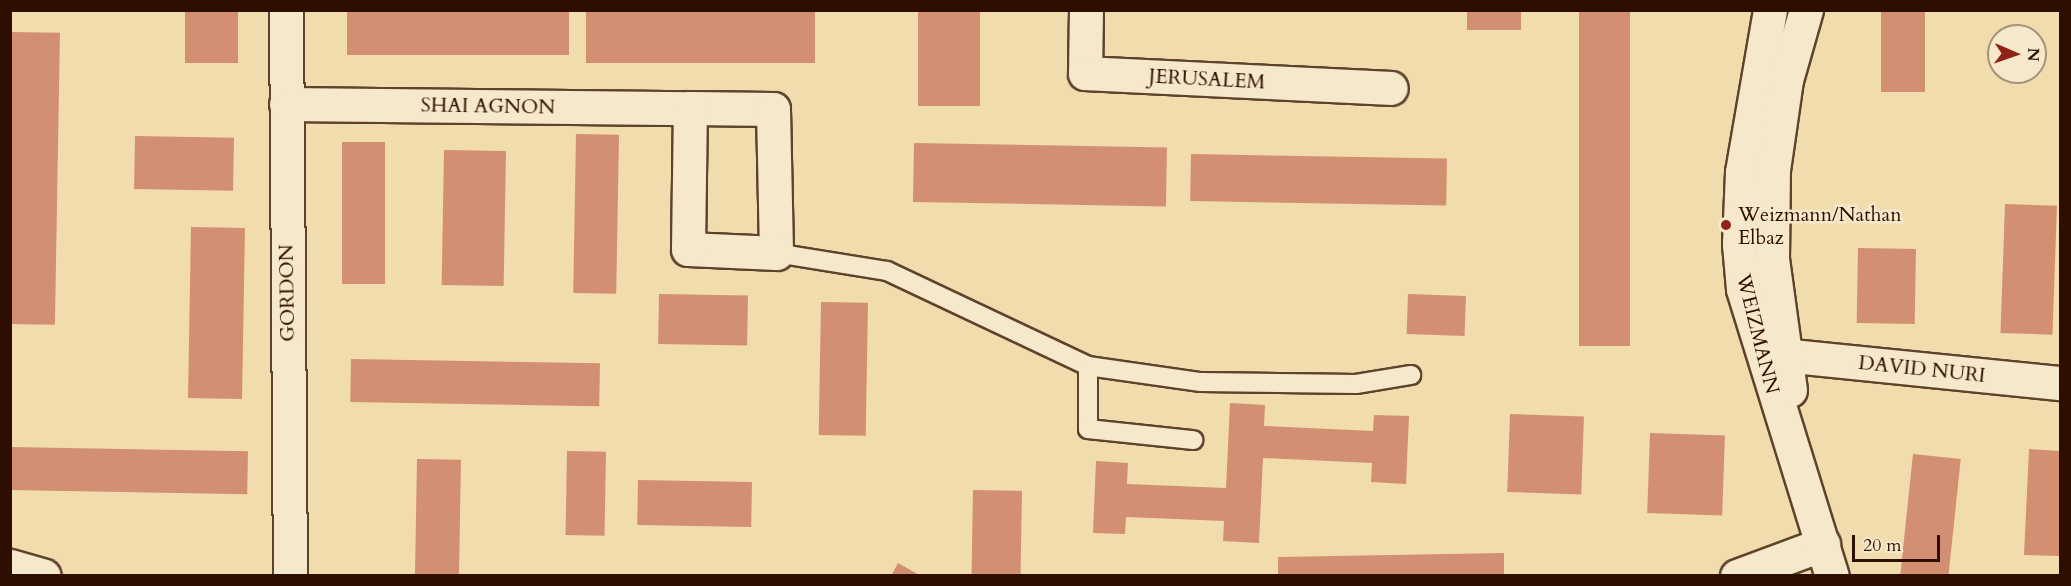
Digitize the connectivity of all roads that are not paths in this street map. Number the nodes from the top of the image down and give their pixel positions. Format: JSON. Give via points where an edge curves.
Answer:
{"nodes":[{"id":1,"x":286,"y":10,"type":"edge"},
{"id":2,"x":1086,"y":10,"type":"edge"},
{"id":3,"x":1770,"y":10,"type":"edge"},
{"id":4,"x":1806,"y":10,"type":"edge"},
{"id":5,"x":1391,"y":88,"type":"dead end"},
{"id":6,"x":285,"y":104,"type":"junction"},
{"id":7,"x":690,"y":108,"type":"junction"},
{"id":8,"x":776,"y":253,"type":"junction"},
{"id":9,"x":1783,"y":355,"type":"junction"},
{"id":10,"x":1088,"y":366,"type":"junction"},
{"id":11,"x":1411,"y":375,"type":"dead end"},
{"id":12,"x":2061,"y":383,"type":"edge"},
{"id":13,"x":1193,"y":440,"type":"dead end"},
{"id":14,"x":1823,"y":544,"type":"junction"},
{"id":15,"x":10,"y":566,"type":"edge"},
{"id":16,"x":44,"y":576,"type":"edge"},
{"id":17,"x":290,"y":576,"type":"edge"},
{"id":18,"x":1737,"y":576,"type":"edge"},
{"id":19,"x":1832,"y":576,"type":"edge"}],
"edges":[{"from":1,"to":6,"type":"street","name":"GORDON"},
{"from":2,"to":5,"type":"street","name":"JERUSALEM","via":[[1085,73]]},
{"from":3,"to":14,"type":"street","name":"WEIZMANN","via":[[1742,172],[1738,244],[1743,289],[1764,369]]},
{"from":4,"to":9,"type":"street","name":"WEIZMANN","via":[[1786,80],[1773,170],[1772,259]]},
{"from":6,"to":7,"type":"street","name":"SHAI AGNON"},
{"from":6,"to":17,"type":"street","name":"GORDON"},
{"from":7,"to":8,"type":"street","name":"SHAI AGNON","via":[[773,109]]},
{"from":7,"to":8,"type":"street","via":[[688,249]]},
{"from":8,"to":10,"type":"lane","via":[[886,272]]},
{"from":9,"to":12,"type":"street","name":"DAVID NURI"},
{"from":9,"to":14,"type":"street","name":"WEIZMANN"},
{"from":10,"to":11,"type":"lane","via":[[1201,382],[1356,384]]},
{"from":10,"to":13,"type":"lane","via":[[1088,429]]},
{"from":14,"to":18,"type":"street"},
{"from":14,"to":19,"type":"street","name":"WEIZMANN"},
{"from":15,"to":16,"type":"street"}]}
